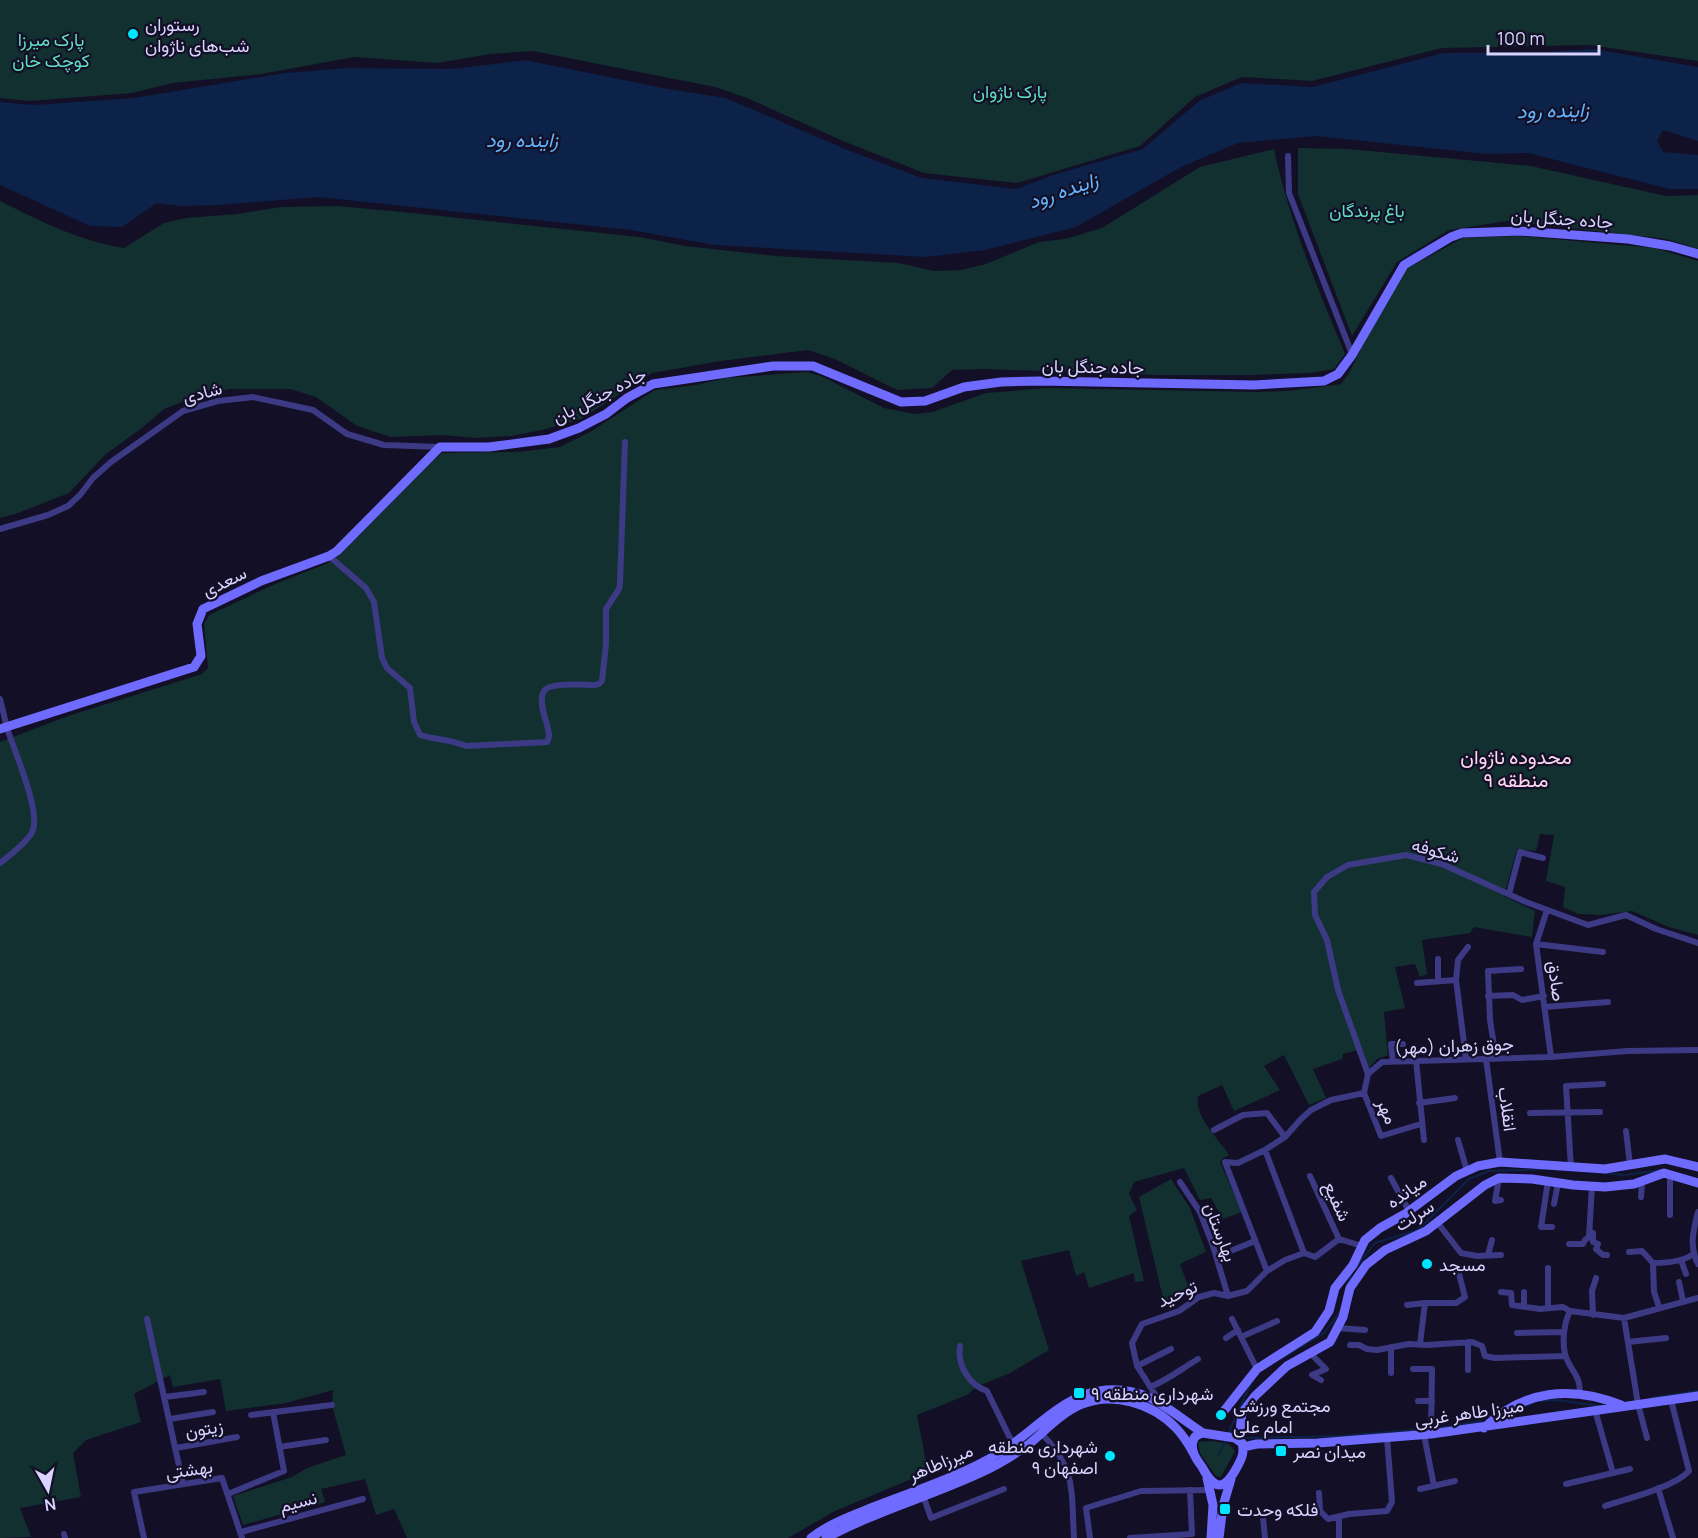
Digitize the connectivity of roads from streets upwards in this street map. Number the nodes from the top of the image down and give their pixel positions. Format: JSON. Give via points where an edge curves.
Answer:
{"nodes":[{"id":1,"x":1288,"y":156,"type":"dead end"},
{"id":2,"x":1698,"y":254,"type":"edge"},
{"id":3,"x":1352,"y":355,"type":"junction"},
{"id":4,"x":625,"y":442,"type":"dead end"},
{"id":5,"x":440,"y":447,"type":"junction"},
{"id":6,"x":0,"y":529,"type":"edge"},
{"id":7,"x":329,"y":556,"type":"junction"},
{"id":8,"x":0,"y":699,"type":"edge"},
{"id":9,"x":3,"y":729,"type":"edge"},
{"id":10,"x":1544,"y":858,"type":"dead end"},
{"id":11,"x":0,"y":863,"type":"edge"},
{"id":12,"x":1509,"y":894,"type":"junction"},
{"id":13,"x":1547,"y":910,"type":"junction"},
{"id":14,"x":1698,"y":943,"type":"edge"},
{"id":15,"x":1536,"y":944,"type":"junction"},
{"id":16,"x":1467,"y":947,"type":"dead end"},
{"id":17,"x":1603,"y":952,"type":"dead end"},
{"id":18,"x":1438,"y":959,"type":"dead end"},
{"id":19,"x":1521,"y":969,"type":"dead end"},
{"id":20,"x":1456,"y":980,"type":"junction"},
{"id":21,"x":1438,"y":981,"type":"junction"},
{"id":22,"x":1417,"y":983,"type":"dead end"},
{"id":23,"x":1488,"y":996,"type":"junction"},
{"id":24,"x":1544,"y":996,"type":"junction"},
{"id":25,"x":1608,"y":1002,"type":"dead end"},
{"id":26,"x":1545,"y":1007,"type":"junction"},
{"id":27,"x":1404,"y":1044,"type":"dead end"},
{"id":28,"x":1698,"y":1050,"type":"edge"},
{"id":29,"x":1551,"y":1057,"type":"junction"},
{"id":30,"x":1496,"y":1058,"type":"junction"},
{"id":31,"x":1466,"y":1059,"type":"junction"},
{"id":32,"x":1486,"y":1059,"type":"junction"},
{"id":33,"x":1416,"y":1060,"type":"junction"},
{"id":34,"x":1393,"y":1062,"type":"junction"},
{"id":35,"x":1368,"y":1074,"type":"junction"},
{"id":36,"x":1603,"y":1084,"type":"dead end"},
{"id":37,"x":1365,"y":1093,"type":"junction"},
{"id":38,"x":1455,"y":1098,"type":"dead end"},
{"id":39,"x":1419,"y":1102,"type":"junction"},
{"id":40,"x":1530,"y":1113,"type":"dead end"},
{"id":41,"x":1568,"y":1113,"type":"junction"},
{"id":42,"x":1600,"y":1113,"type":"dead end"},
{"id":43,"x":1421,"y":1125,"type":"junction"},
{"id":44,"x":1214,"y":1130,"type":"dead end"},
{"id":45,"x":1626,"y":1131,"type":"dead end"},
{"id":46,"x":1285,"y":1137,"type":"junction"},
{"id":47,"x":1424,"y":1140,"type":"dead end"},
{"id":48,"x":1458,"y":1140,"type":"dead end"},
{"id":49,"x":1265,"y":1150,"type":"junction"},
{"id":50,"x":1500,"y":1162,"type":"junction"},
{"id":51,"x":1629,"y":1165,"type":"junction"},
{"id":52,"x":1698,"y":1167,"type":"edge"},
{"id":53,"x":1571,"y":1168,"type":"junction"},
{"id":54,"x":1467,"y":1171,"type":"junction"},
{"id":55,"x":1670,"y":1175,"type":"junction"},
{"id":56,"x":1310,"y":1176,"type":"dead end"},
{"id":57,"x":1391,"y":1178,"type":"dead end"},
{"id":58,"x":1500,"y":1178,"type":"junction"},
{"id":59,"x":1548,"y":1181,"type":"junction"},
{"id":60,"x":1180,"y":1182,"type":"dead end"},
{"id":61,"x":1642,"y":1182,"type":"junction"},
{"id":62,"x":1558,"y":1183,"type":"junction"},
{"id":63,"x":1698,"y":1183,"type":"edge"},
{"id":64,"x":1592,"y":1186,"type":"junction"},
{"id":65,"x":1641,"y":1197,"type":"dead end"},
{"id":66,"x":1501,"y":1200,"type":"dead end"},
{"id":67,"x":1554,"y":1204,"type":"dead end"},
{"id":68,"x":1409,"y":1211,"type":"junction"},
{"id":69,"x":1698,"y":1212,"type":"edge"},
{"id":70,"x":1670,"y":1215,"type":"dead end"},
{"id":71,"x":1437,"y":1222,"type":"junction"},
{"id":72,"x":1552,"y":1227,"type":"dead end"},
{"id":73,"x":1590,"y":1235,"type":"junction"},
{"id":74,"x":1339,"y":1239,"type":"junction"},
{"id":75,"x":1492,"y":1240,"type":"dead end"},
{"id":76,"x":1255,"y":1241,"type":"junction"},
{"id":77,"x":1569,"y":1244,"type":"dead end"},
{"id":78,"x":1362,"y":1246,"type":"junction"},
{"id":79,"x":1233,"y":1250,"type":"dead end"},
{"id":80,"x":1629,"y":1252,"type":"dead end"},
{"id":81,"x":1304,"y":1253,"type":"junction"},
{"id":82,"x":1693,"y":1254,"type":"junction"},
{"id":83,"x":1501,"y":1255,"type":"dead end"},
{"id":84,"x":1607,"y":1255,"type":"dead end"},
{"id":85,"x":1488,"y":1256,"type":"junction"},
{"id":86,"x":1681,"y":1260,"type":"junction"},
{"id":87,"x":1653,"y":1263,"type":"junction"},
{"id":88,"x":1698,"y":1264,"type":"edge"},
{"id":89,"x":1548,"y":1268,"type":"dead end"},
{"id":90,"x":1458,"y":1270,"type":"dead end"},
{"id":91,"x":1267,"y":1271,"type":"junction"},
{"id":92,"x":1686,"y":1274,"type":"dead end"},
{"id":93,"x":1596,"y":1278,"type":"dead end"},
{"id":94,"x":1679,"y":1282,"type":"dead end"},
{"id":95,"x":1501,"y":1292,"type":"dead end"},
{"id":96,"x":1524,"y":1292,"type":"dead end"},
{"id":97,"x":1228,"y":1296,"type":"junction"},
{"id":98,"x":1698,"y":1298,"type":"edge"},
{"id":99,"x":1683,"y":1301,"type":"junction"},
{"id":100,"x":1425,"y":1303,"type":"junction"},
{"id":101,"x":1407,"y":1305,"type":"dead end"},
{"id":102,"x":1524,"y":1306,"type":"junction"},
{"id":103,"x":1659,"y":1307,"type":"junction"},
{"id":104,"x":1548,"y":1308,"type":"junction"},
{"id":105,"x":1570,"y":1311,"type":"junction"},
{"id":106,"x":1593,"y":1315,"type":"junction"},
{"id":107,"x":1624,"y":1318,"type":"junction"},
{"id":108,"x":147,"y":1319,"type":"dead end"},
{"id":109,"x":1232,"y":1319,"type":"dead end"},
{"id":110,"x":1276,"y":1321,"type":"dead end"},
{"id":111,"x":1338,"y":1328,"type":"junction"},
{"id":112,"x":1238,"y":1330,"type":"junction"},
{"id":113,"x":1365,"y":1330,"type":"dead end"},
{"id":114,"x":1564,"y":1332,"type":"junction"},
{"id":115,"x":1517,"y":1333,"type":"dead end"},
{"id":116,"x":1241,"y":1337,"type":"junction"},
{"id":117,"x":1226,"y":1338,"type":"dead end"},
{"id":118,"x":1666,"y":1338,"type":"dead end"},
{"id":119,"x":1468,"y":1342,"type":"junction"},
{"id":120,"x":1628,"y":1342,"type":"junction"},
{"id":121,"x":1420,"y":1344,"type":"junction"},
{"id":122,"x":1350,"y":1345,"type":"dead end"},
{"id":123,"x":960,"y":1346,"type":"dead end"},
{"id":124,"x":1391,"y":1347,"type":"junction"},
{"id":125,"x":1171,"y":1349,"type":"dead end"},
{"id":126,"x":1311,"y":1354,"type":"junction"},
{"id":127,"x":1565,"y":1356,"type":"junction"},
{"id":128,"x":1198,"y":1359,"type":"dead end"},
{"id":129,"x":1137,"y":1366,"type":"junction"},
{"id":130,"x":1413,"y":1370,"type":"dead end"},
{"id":131,"x":1468,"y":1370,"type":"dead end"},
{"id":132,"x":1259,"y":1371,"type":"junction"},
{"id":133,"x":1391,"y":1372,"type":"dead end"},
{"id":134,"x":1321,"y":1380,"type":"dead end"},
{"id":135,"x":1271,"y":1381,"type":"junction"},
{"id":136,"x":1150,"y":1387,"type":"junction"},
{"id":137,"x":204,"y":1392,"type":"dead end"},
{"id":138,"x":1580,"y":1395,"type":"junction"},
{"id":139,"x":1698,"y":1396,"type":"edge"},
{"id":140,"x":165,"y":1397,"type":"junction"},
{"id":141,"x":1671,"y":1400,"type":"junction"},
{"id":142,"x":1160,"y":1401,"type":"junction"},
{"id":143,"x":1418,"y":1401,"type":"dead end"},
{"id":144,"x":1432,"y":1401,"type":"junction"},
{"id":145,"x":1638,"y":1404,"type":"junction"},
{"id":146,"x":332,"y":1405,"type":"dead end"},
{"id":147,"x":1623,"y":1406,"type":"junction"},
{"id":148,"x":1237,"y":1410,"type":"junction"},
{"id":149,"x":1595,"y":1410,"type":"junction"},
{"id":150,"x":213,"y":1412,"type":"dead end"},
{"id":151,"x":273,"y":1412,"type":"junction"},
{"id":152,"x":251,"y":1415,"type":"dead end"},
{"id":153,"x":1220,"y":1416,"type":"dead end"},
{"id":154,"x":170,"y":1419,"type":"junction"},
{"id":155,"x":1484,"y":1428,"type":"junction"},
{"id":156,"x":1041,"y":1433,"type":"junction"},
{"id":157,"x":1203,"y":1433,"type":"junction"},
{"id":158,"x":1428,"y":1435,"type":"junction"},
{"id":159,"x":237,"y":1437,"type":"dead end"},
{"id":160,"x":1387,"y":1438,"type":"junction"},
{"id":161,"x":1647,"y":1438,"type":"dead end"},
{"id":162,"x":326,"y":1440,"type":"dead end"},
{"id":163,"x":1241,"y":1443,"type":"junction"},
{"id":164,"x":1013,"y":1444,"type":"junction"},
{"id":165,"x":279,"y":1446,"type":"junction"},
{"id":166,"x":176,"y":1448,"type":"junction"},
{"id":167,"x":1194,"y":1454,"type":"junction"},
{"id":168,"x":1630,"y":1469,"type":"dead end"},
{"id":169,"x":1613,"y":1473,"type":"junction"},
{"id":170,"x":1206,"y":1476,"type":"junction"},
{"id":171,"x":1231,"y":1478,"type":"junction"},
{"id":172,"x":1455,"y":1481,"type":"dead end"},
{"id":173,"x":183,"y":1484,"type":"junction"},
{"id":174,"x":1566,"y":1484,"type":"dead end"},
{"id":175,"x":1434,"y":1486,"type":"junction"},
{"id":176,"x":1658,"y":1488,"type":"junction"},
{"id":177,"x":1004,"y":1489,"type":"dead end"},
{"id":178,"x":1420,"y":1489,"type":"dead end"},
{"id":179,"x":1190,"y":1490,"type":"junction"},
{"id":180,"x":1211,"y":1490,"type":"junction"},
{"id":181,"x":1319,"y":1493,"type":"dead end"},
{"id":182,"x":228,"y":1494,"type":"junction"},
{"id":183,"x":924,"y":1498,"type":"junction"},
{"id":184,"x":363,"y":1499,"type":"dead end"},
{"id":185,"x":1605,"y":1506,"type":"dead end"},
{"id":186,"x":1263,"y":1517,"type":"dead end"},
{"id":187,"x":1339,"y":1518,"type":"junction"},
{"id":188,"x":242,"y":1535,"type":"edge"},
{"id":189,"x":144,"y":1538,"type":"edge"},
{"id":190,"x":811,"y":1538,"type":"edge"},
{"id":191,"x":826,"y":1538,"type":"edge"},
{"id":192,"x":1074,"y":1538,"type":"edge"},
{"id":193,"x":1090,"y":1538,"type":"edge"},
{"id":194,"x":1130,"y":1538,"type":"edge"},
{"id":195,"x":1211,"y":1538,"type":"edge"},
{"id":196,"x":1219,"y":1538,"type":"edge"},
{"id":197,"x":1265,"y":1538,"type":"edge"},
{"id":198,"x":1339,"y":1538,"type":"edge"},
{"id":199,"x":1673,"y":1538,"type":"edge"}],
"edges":[{"from":1,"to":3,"type":"street","via":[[1289,193]]},
{"from":2,"to":3,"type":"street","name":"جاده جنگل بان","via":[[1628,239],[1520,231],[1462,233],[1404,266]]},
{"from":3,"to":5,"type":"street","name":"جاده جنگل بان","via":[[1338,374],[1324,381],[1254,385],[1001,382],[964,387],[925,401],[902,402],[813,366],[773,366],[653,384],[606,414],[549,439],[489,447]]},
{"from":4,"to":7,"type":"street","via":[[620,582],[606,609],[602,681],[545,689],[543,702],[550,737],[547,742],[466,746],[420,735],[414,722],[410,688],[387,668],[382,658],[374,602],[366,588]]},
{"from":5,"to":6,"type":"street","name":"شادی","via":[[384,445],[347,434],[313,410],[253,397],[218,400],[183,411],[111,462],[68,506]]},
{"from":5,"to":7,"type":"street","name":"سعدی"},
{"from":7,"to":9,"type":"street","name":"سعدی","via":[[261,581],[203,609],[197,624],[201,656],[194,667]]},
{"from":8,"to":9,"type":"street"},
{"from":9,"to":11,"type":"street","via":[[24,776],[33,831]]},
{"from":10,"to":12,"type":"street","via":[[1521,852]]},
{"from":12,"to":13,"type":"street","name":"شکوفه"},
{"from":12,"to":35,"type":"street","name":"شکوفه","via":[[1442,864],[1406,855],[1348,865],[1328,877],[1314,892],[1315,915],[1327,940],[1338,990]]},
{"from":13,"to":14,"type":"street","name":"شکوفه","via":[[1588,925],[1626,915]]},
{"from":13,"to":15,"type":"street","name":"صادق"},
{"from":15,"to":17,"type":"street"},
{"from":15,"to":24,"type":"street","name":"صادق"},
{"from":16,"to":20,"type":"street","via":[[1458,960]]},
{"from":18,"to":21,"type":"street"},
{"from":19,"to":23,"type":"street","via":[[1488,971]]},
{"from":20,"to":21,"type":"street"},
{"from":20,"to":31,"type":"street"},
{"from":21,"to":22,"type":"street"},
{"from":23,"to":24,"type":"street","via":[[1513,995],[1522,1000]]},
{"from":23,"to":30,"type":"street"},
{"from":24,"to":26,"type":"street","name":"صادق"},
{"from":25,"to":26,"type":"street"},
{"from":26,"to":29,"type":"street","name":"صادق"},
{"from":27,"to":34,"type":"street","via":[[1391,1044]]},
{"from":28,"to":29,"type":"street","name":"جوق زهران (مهر)"},
{"from":29,"to":30,"type":"street","name":"جوق زهران (مهر)"},
{"from":30,"to":32,"type":"street","name":"جوق زهران (مهر)"},
{"from":31,"to":32,"type":"street","name":"جوق زهران (مهر)"},
{"from":31,"to":33,"type":"street","name":"جوق زهران (مهر)"},
{"from":32,"to":50,"type":"street","name":"انقلاب"},
{"from":33,"to":34,"type":"street","name":"جوق زهران (مهر)"},
{"from":33,"to":39,"type":"street"},
{"from":34,"to":35,"type":"street","name":"جوق زهران (مهر)","via":[[1382,1062]]},
{"from":35,"to":37,"type":"street"},
{"from":36,"to":41,"type":"street","via":[[1566,1086]]},
{"from":37,"to":43,"type":"street","name":"مهر","via":[[1381,1136]]},
{"from":37,"to":46,"type":"street","via":[[1311,1110]]},
{"from":38,"to":39,"type":"street"},
{"from":39,"to":43,"type":"street"},
{"from":40,"to":41,"type":"street"},
{"from":41,"to":42,"type":"street"},
{"from":41,"to":53,"type":"street"},
{"from":43,"to":47,"type":"street"},
{"from":44,"to":46,"type":"street","via":[[1243,1115],[1266,1113]]},
{"from":45,"to":51,"type":"street"},
{"from":46,"to":49,"type":"street"},
{"from":48,"to":54,"type":"street"},
{"from":49,"to":76,"type":"street","via":[[1238,1163],[1225,1162]]},
{"from":49,"to":81,"type":"street"},
{"from":50,"to":53,"type":"street","name":"میانده"},
{"from":50,"to":54,"type":"street","name":"میانده"},
{"from":51,"to":52,"type":"street","name":"میانده","via":[[1665,1159]]},
{"from":51,"to":53,"type":"street","name":"میانده"},
{"from":54,"to":68,"type":"street","name":"میانده"},
{"from":55,"to":61,"type":"street","via":[[1664,1173]]},
{"from":55,"to":63,"type":"street"},
{"from":55,"to":70,"type":"street"},
{"from":56,"to":74,"type":"street","name":"شفیع"},
{"from":57,"to":68,"type":"street"},
{"from":58,"to":59,"type":"street"},
{"from":58,"to":66,"type":"street","via":[[1495,1201]]},
{"from":58,"to":71,"type":"street","name":"سرلت"},
{"from":59,"to":62,"type":"street"},
{"from":59,"to":72,"type":"street","via":[[1541,1227]]},
{"from":60,"to":97,"type":"street","name":"بهارستان","via":[[1200,1212]]},
{"from":61,"to":64,"type":"street"},
{"from":61,"to":65,"type":"street"},
{"from":62,"to":64,"type":"street"},
{"from":62,"to":67,"type":"street"},
{"from":64,"to":73,"type":"street"},
{"from":68,"to":78,"type":"street","name":"میانده","via":[[1380,1228]]},
{"from":69,"to":82,"type":"street"},
{"from":71,"to":85,"type":"street","via":[[1461,1253]]},
{"from":71,"to":111,"type":"street","name":"سرلت","via":[[1366,1265],[1350,1288]]},
{"from":73,"to":77,"type":"street","via":[[1583,1244]]},
{"from":73,"to":84,"type":"street","via":[[1594,1233],[1596,1250]]},
{"from":74,"to":78,"type":"street"},
{"from":74,"to":81,"type":"street","name":"توحید","via":[[1315,1257]]},
{"from":75,"to":85,"type":"street"},
{"from":76,"to":79,"type":"street"},
{"from":76,"to":91,"type":"street"},
{"from":78,"to":132,"type":"street","name":"میانده","via":[[1335,1288],[1329,1311],[1315,1332]]},
{"from":80,"to":87,"type":"street","via":[[1642,1251]]},
{"from":81,"to":91,"type":"street","name":"توحید"},
{"from":82,"to":86,"type":"street"},
{"from":82,"to":88,"type":"street"},
{"from":83,"to":85,"type":"street"},
{"from":86,"to":87,"type":"street"},
{"from":86,"to":92,"type":"street"},
{"from":87,"to":103,"type":"street"},
{"from":89,"to":104,"type":"street"},
{"from":90,"to":100,"type":"street","via":[[1465,1297],[1456,1303]]},
{"from":91,"to":97,"type":"street","name":"توحید","via":[[1247,1291]]},
{"from":93,"to":106,"type":"street"},
{"from":94,"to":99,"type":"street"},
{"from":95,"to":102,"type":"street","via":[[1512,1293],[1512,1305]]},
{"from":96,"to":102,"type":"street"},
{"from":97,"to":129,"type":"street","name":"توحید","via":[[1214,1293],[1198,1297],[1179,1311],[1142,1324],[1132,1343]]},
{"from":98,"to":99,"type":"street"},
{"from":99,"to":103,"type":"street"},
{"from":100,"to":101,"type":"street"},
{"from":100,"to":121,"type":"street"},
{"from":102,"to":104,"type":"street"},
{"from":103,"to":107,"type":"street"},
{"from":104,"to":105,"type":"street","via":[[1563,1307]]},
{"from":105,"to":106,"type":"street"},
{"from":105,"to":114,"type":"street"},
{"from":106,"to":107,"type":"street"},
{"from":107,"to":120,"type":"street"},
{"from":108,"to":140,"type":"street"},
{"from":109,"to":112,"type":"street"},
{"from":110,"to":116,"type":"street"},
{"from":111,"to":113,"type":"street"},
{"from":111,"to":126,"type":"street","name":"سرلت","via":[[1330,1342]]},
{"from":112,"to":116,"type":"street"},
{"from":112,"to":117,"type":"street"},
{"from":114,"to":115,"type":"street"},
{"from":114,"to":127,"type":"street"},
{"from":116,"to":132,"type":"street"},
{"from":118,"to":120,"type":"street"},
{"from":119,"to":121,"type":"street"},
{"from":119,"to":127,"type":"street","via":[[1482,1346],[1485,1356],[1495,1358]]},
{"from":119,"to":131,"type":"street"},
{"from":120,"to":145,"type":"street"},
{"from":121,"to":124,"type":"street"},
{"from":122,"to":124,"type":"street","via":[[1377,1350]]},
{"from":123,"to":164,"type":"street","via":[[958,1359],[976,1387],[987,1391]]},
{"from":124,"to":133,"type":"street"},
{"from":125,"to":129,"type":"street"},
{"from":126,"to":134,"type":"street","via":[[1326,1369],[1312,1375]]},
{"from":126,"to":135,"type":"street","name":"سرلت","via":[[1287,1366]]},
{"from":127,"to":138,"type":"street","via":[[1578,1376]]},
{"from":128,"to":136,"type":"street"},
{"from":129,"to":136,"type":"street","name":"توحید"},
{"from":130,"to":144,"type":"street","via":[[1432,1369]]},
{"from":132,"to":135,"type":"street"},
{"from":132,"to":148,"type":"street","name":"میانده"},
{"from":135,"to":148,"type":"street","name":"سرلت"},
{"from":136,"to":142,"type":"street","name":"توحید"},
{"from":137,"to":140,"type":"street"},
{"from":138,"to":147,"type":"street"},
{"from":138,"to":155,"type":"street","via":[[1525,1400],[1512,1405]]},
{"from":139,"to":141,"type":"street","name":"میرزا طاهر غربی"},
{"from":140,"to":154,"type":"street"},
{"from":141,"to":145,"type":"street","name":"میرزا طاهر غربی"},
{"from":141,"to":176,"type":"street","via":[[1689,1471]]},
{"from":142,"to":157,"type":"street","name":"میرزاطاهر"},
{"from":142,"to":164,"type":"street","name":"میرزاطاهر","via":[[1119,1390],[1102,1390],[1065,1404]]},
{"from":143,"to":144,"type":"street"},
{"from":144,"to":158,"type":"street"},
{"from":145,"to":147,"type":"street","name":"میرزا طاهر غربی"},
{"from":145,"to":161,"type":"street"},
{"from":146,"to":151,"type":"street"},
{"from":147,"to":149,"type":"street","name":"میرزا طاهر غربی"},
{"from":148,"to":153,"type":"street","name":"میانده"},
{"from":148,"to":163,"type":"street"},
{"from":149,"to":155,"type":"street","name":"میرزا طاهر غربی"},
{"from":149,"to":169,"type":"street"},
{"from":150,"to":154,"type":"street"},
{"from":151,"to":152,"type":"street"},
{"from":151,"to":165,"type":"street"},
{"from":154,"to":166,"type":"street"},
{"from":155,"to":158,"type":"street","name":"میرزا طاهر غربی"},
{"from":156,"to":167,"type":"street","name":"میرزاطاهر","via":[[1080,1406],[1119,1399],[1145,1406],[1168,1420]]},
{"from":156,"to":183,"type":"street","name":"میرزاطاهر","via":[[998,1464]]},
{"from":156,"to":192,"type":"street","via":[[1056,1448],[1070,1474]]},
{"from":157,"to":163,"type":"street"},
{"from":157,"to":167,"type":"street","via":[[1193,1440]]},
{"from":158,"to":160,"type":"street","name":"میرزا طاهر غربی"},
{"from":158,"to":175,"type":"street"},
{"from":159,"to":166,"type":"street","name":"زيتون"},
{"from":160,"to":163,"type":"street","name":"میرزا طاهر غربی"},
{"from":160,"to":187,"type":"street","via":[[1392,1502],[1387,1511]]},
{"from":162,"to":165,"type":"street"},
{"from":163,"to":171,"type":"street","via":[[1242,1460]]},
{"from":164,"to":190,"type":"street","name":"میرزاطاهر","via":[[992,1458],[838,1522]]},
{"from":165,"to":182,"type":"street","via":[[284,1471]]},
{"from":166,"to":173,"type":"street"},
{"from":167,"to":170,"type":"street"},
{"from":168,"to":169,"type":"street"},
{"from":169,"to":174,"type":"street"},
{"from":170,"to":171,"type":"street","via":[[1216,1485]]},
{"from":170,"to":180,"type":"street"},
{"from":171,"to":196,"type":"street"},
{"from":172,"to":175,"type":"street"},
{"from":173,"to":182,"type":"street","name":"بهشتی","via":[[222,1478]]},
{"from":173,"to":189,"type":"street","name":"بهشتی","via":[[134,1492]]},
{"from":175,"to":178,"type":"street"},
{"from":176,"to":185,"type":"street"},
{"from":176,"to":199,"type":"street"},
{"from":177,"to":183,"type":"street","via":[[931,1518]]},
{"from":179,"to":180,"type":"street"},
{"from":179,"to":193,"type":"street","via":[[1141,1491],[1086,1508]]},
{"from":179,"to":194,"type":"street","via":[[1192,1534]]},
{"from":180,"to":195,"type":"street"},
{"from":181,"to":187,"type":"street","via":[[1320,1511],[1328,1519]]},
{"from":182,"to":188,"type":"street","name":"بهشتی"},
{"from":183,"to":191,"type":"street","name":"میرزاطاهر"},
{"from":184,"to":188,"type":"street","name":"نسیم"},
{"from":186,"to":197,"type":"street"},
{"from":187,"to":198,"type":"street"}]}
